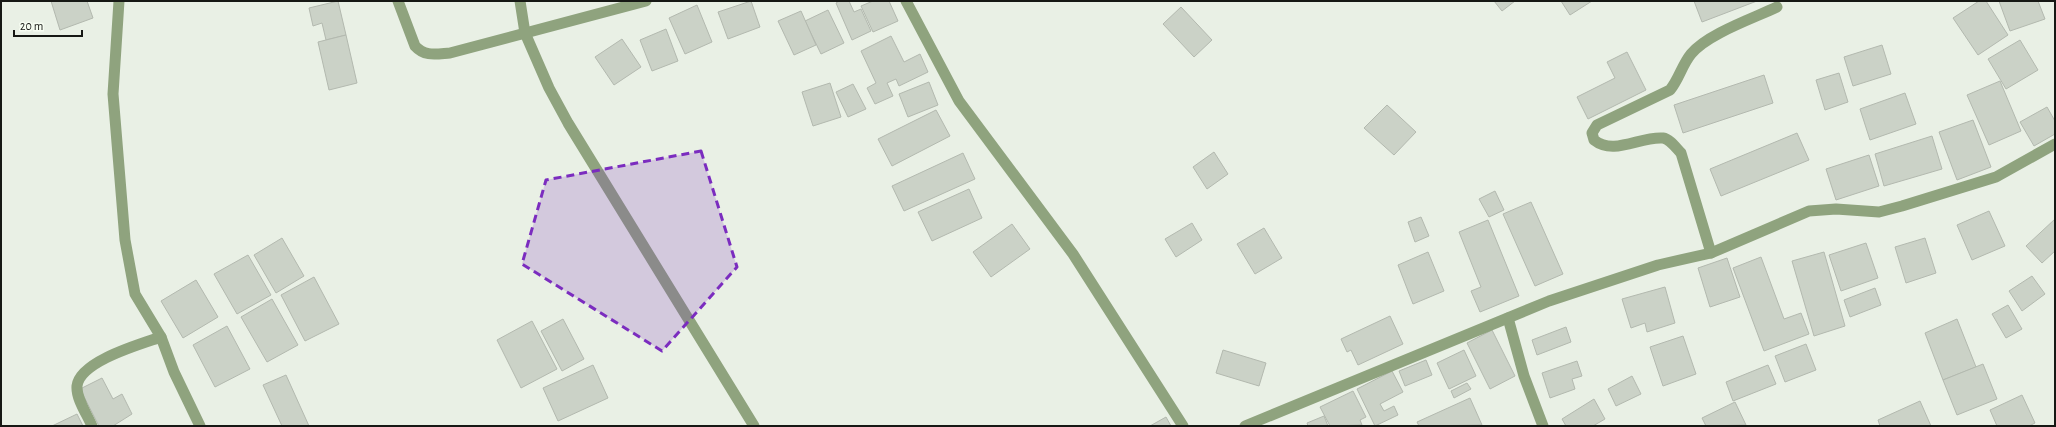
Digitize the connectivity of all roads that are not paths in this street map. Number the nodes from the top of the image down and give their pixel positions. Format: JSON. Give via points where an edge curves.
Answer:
{"nodes":[{"id":1,"x":119,"y":1,"type":"edge"},
{"id":2,"x":398,"y":1,"type":"edge"},
{"id":3,"x":520,"y":1,"type":"edge"},
{"id":4,"x":646,"y":1,"type":"edge"},
{"id":5,"x":906,"y":1,"type":"edge"},
{"id":6,"x":1777,"y":7,"type":"dead end"},
{"id":7,"x":525,"y":33,"type":"junction"},
{"id":8,"x":2055,"y":144,"type":"edge"},
{"id":9,"x":1711,"y":253,"type":"junction"},
{"id":10,"x":1508,"y":318,"type":"junction"},
{"id":11,"x":161,"y":337,"type":"junction"},
{"id":12,"x":92,"y":426,"type":"edge"},
{"id":13,"x":200,"y":426,"type":"edge"},
{"id":14,"x":754,"y":426,"type":"edge"},
{"id":15,"x":1183,"y":426,"type":"edge"},
{"id":16,"x":1246,"y":426,"type":"edge"},
{"id":17,"x":1543,"y":426,"type":"edge"}],
"edges":[{"from":1,"to":11,"type":"street","via":[[113,94],[125,240],[135,294]]},
{"from":2,"to":7,"type":"street","via":[[415,46],[420,52],[431,55],[450,53]]},
{"from":3,"to":7,"type":"street"},
{"from":4,"to":7,"type":"street"},
{"from":5,"to":15,"type":"street","via":[[959,101],[1073,254]]},
{"from":6,"to":9,"type":"street","via":[[1705,41],[1692,53],[1683,66],[1678,81],[1670,90],[1597,125],[1592,133],[1594,140],[1600,145],[1612,147],[1663,138],[1671,142],[1681,154]]},
{"from":7,"to":14,"type":"street","via":[[549,88],[568,123]]},
{"from":8,"to":9,"type":"street","via":[[1996,176],[1902,206],[1879,212],[1836,209],[1808,211]]},
{"from":9,"to":10,"type":"street","via":[[1658,265],[1550,301]]},
{"from":10,"to":16,"type":"street"},
{"from":10,"to":17,"type":"street","via":[[1524,376]]},
{"from":11,"to":12,"type":"street","via":[[122,350],[87,369],[77,385],[79,398]]},
{"from":11,"to":13,"type":"street","via":[[174,372]]}]}
